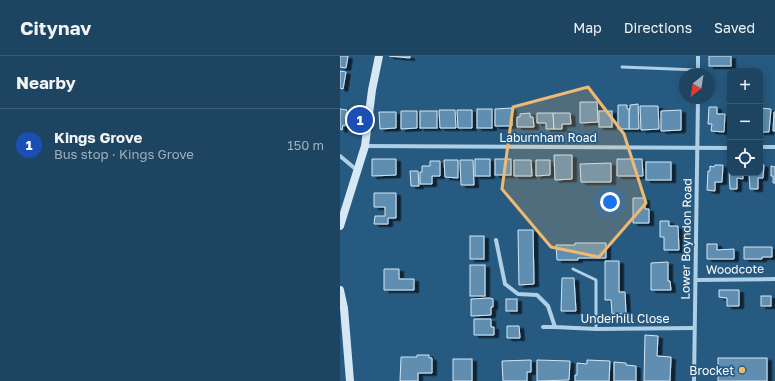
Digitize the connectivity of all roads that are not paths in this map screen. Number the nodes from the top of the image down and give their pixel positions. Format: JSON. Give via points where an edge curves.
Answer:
{"nodes":[{"id":1,"x":379,"y":56,"type":"edge"},
{"id":2,"x":698,"y":56,"type":"edge"},
{"id":3,"x":622,"y":68,"type":"dead end"},
{"id":4,"x":698,"y":68,"type":"edge"},
{"id":5,"x":679,"y":71,"type":"edge"},
{"id":6,"x":698,"y":104,"type":"edge"},
{"id":7,"x":365,"y":146,"type":"junction"},
{"id":8,"x":763,"y":147,"type":"edge"},
{"id":9,"x":775,"y":147,"type":"edge"},
{"id":10,"x":698,"y":148,"type":"junction"},
{"id":11,"x":727,"y":148,"type":"edge"},
{"id":12,"x":340,"y":156,"type":"edge"},
{"id":13,"x":358,"y":171,"type":"junction"},
{"id":14,"x":340,"y":226,"type":"edge"},
{"id":15,"x":496,"y":240,"type":"dead end"},
{"id":16,"x":573,"y":269,"type":"dead end"},
{"id":17,"x":775,"y":279,"type":"edge"},
{"id":18,"x":696,"y":280,"type":"junction"},
{"id":19,"x":340,"y":290,"type":"edge"},
{"id":20,"x":555,"y":327,"type":"junction"},
{"id":21,"x":543,"y":328,"type":"dead end"},
{"id":22,"x":694,"y":328,"type":"junction"},
{"id":23,"x":596,"y":329,"type":"junction"},
{"id":24,"x":343,"y":332,"type":"edge"},
{"id":25,"x":350,"y":381,"type":"edge"},
{"id":26,"x":694,"y":381,"type":"edge"}],
"edges":[{"from":1,"to":7,"type":"street"},
{"from":2,"to":4,"type":"street"},
{"from":3,"to":5,"type":"lane"},
{"from":6,"to":10,"type":"street","name":"Lower Boyndon Road"},
{"from":7,"to":10,"type":"street","name":"Laburnham Road"},
{"from":7,"to":13,"type":"street"},
{"from":8,"to":9,"type":"street"},
{"from":10,"to":11,"type":"street","name":"Laburnham Road"},
{"from":10,"to":18,"type":"street","name":"Lower Boyndon Road"},
{"from":12,"to":13,"type":"street"},
{"from":13,"to":14,"type":"street"},
{"from":15,"to":20,"type":"street","via":[[504,284],[518,294],[537,295],[548,306]]},
{"from":16,"to":23,"type":"lane","via":[[596,280]]},
{"from":17,"to":18,"type":"street","name":"Woodcote"},
{"from":18,"to":22,"type":"street","name":"Lower Boyndon Road"},
{"from":19,"to":24,"type":"street","via":[[344,308]]},
{"from":20,"to":21,"type":"street","name":"Underhill Close"},
{"from":20,"to":23,"type":"street","name":"Underhill Close"},
{"from":22,"to":23,"type":"street","name":"Underhill Close"},
{"from":22,"to":26,"type":"street","name":"Lower Boyndon Road"},
{"from":24,"to":25,"type":"street"}]}
